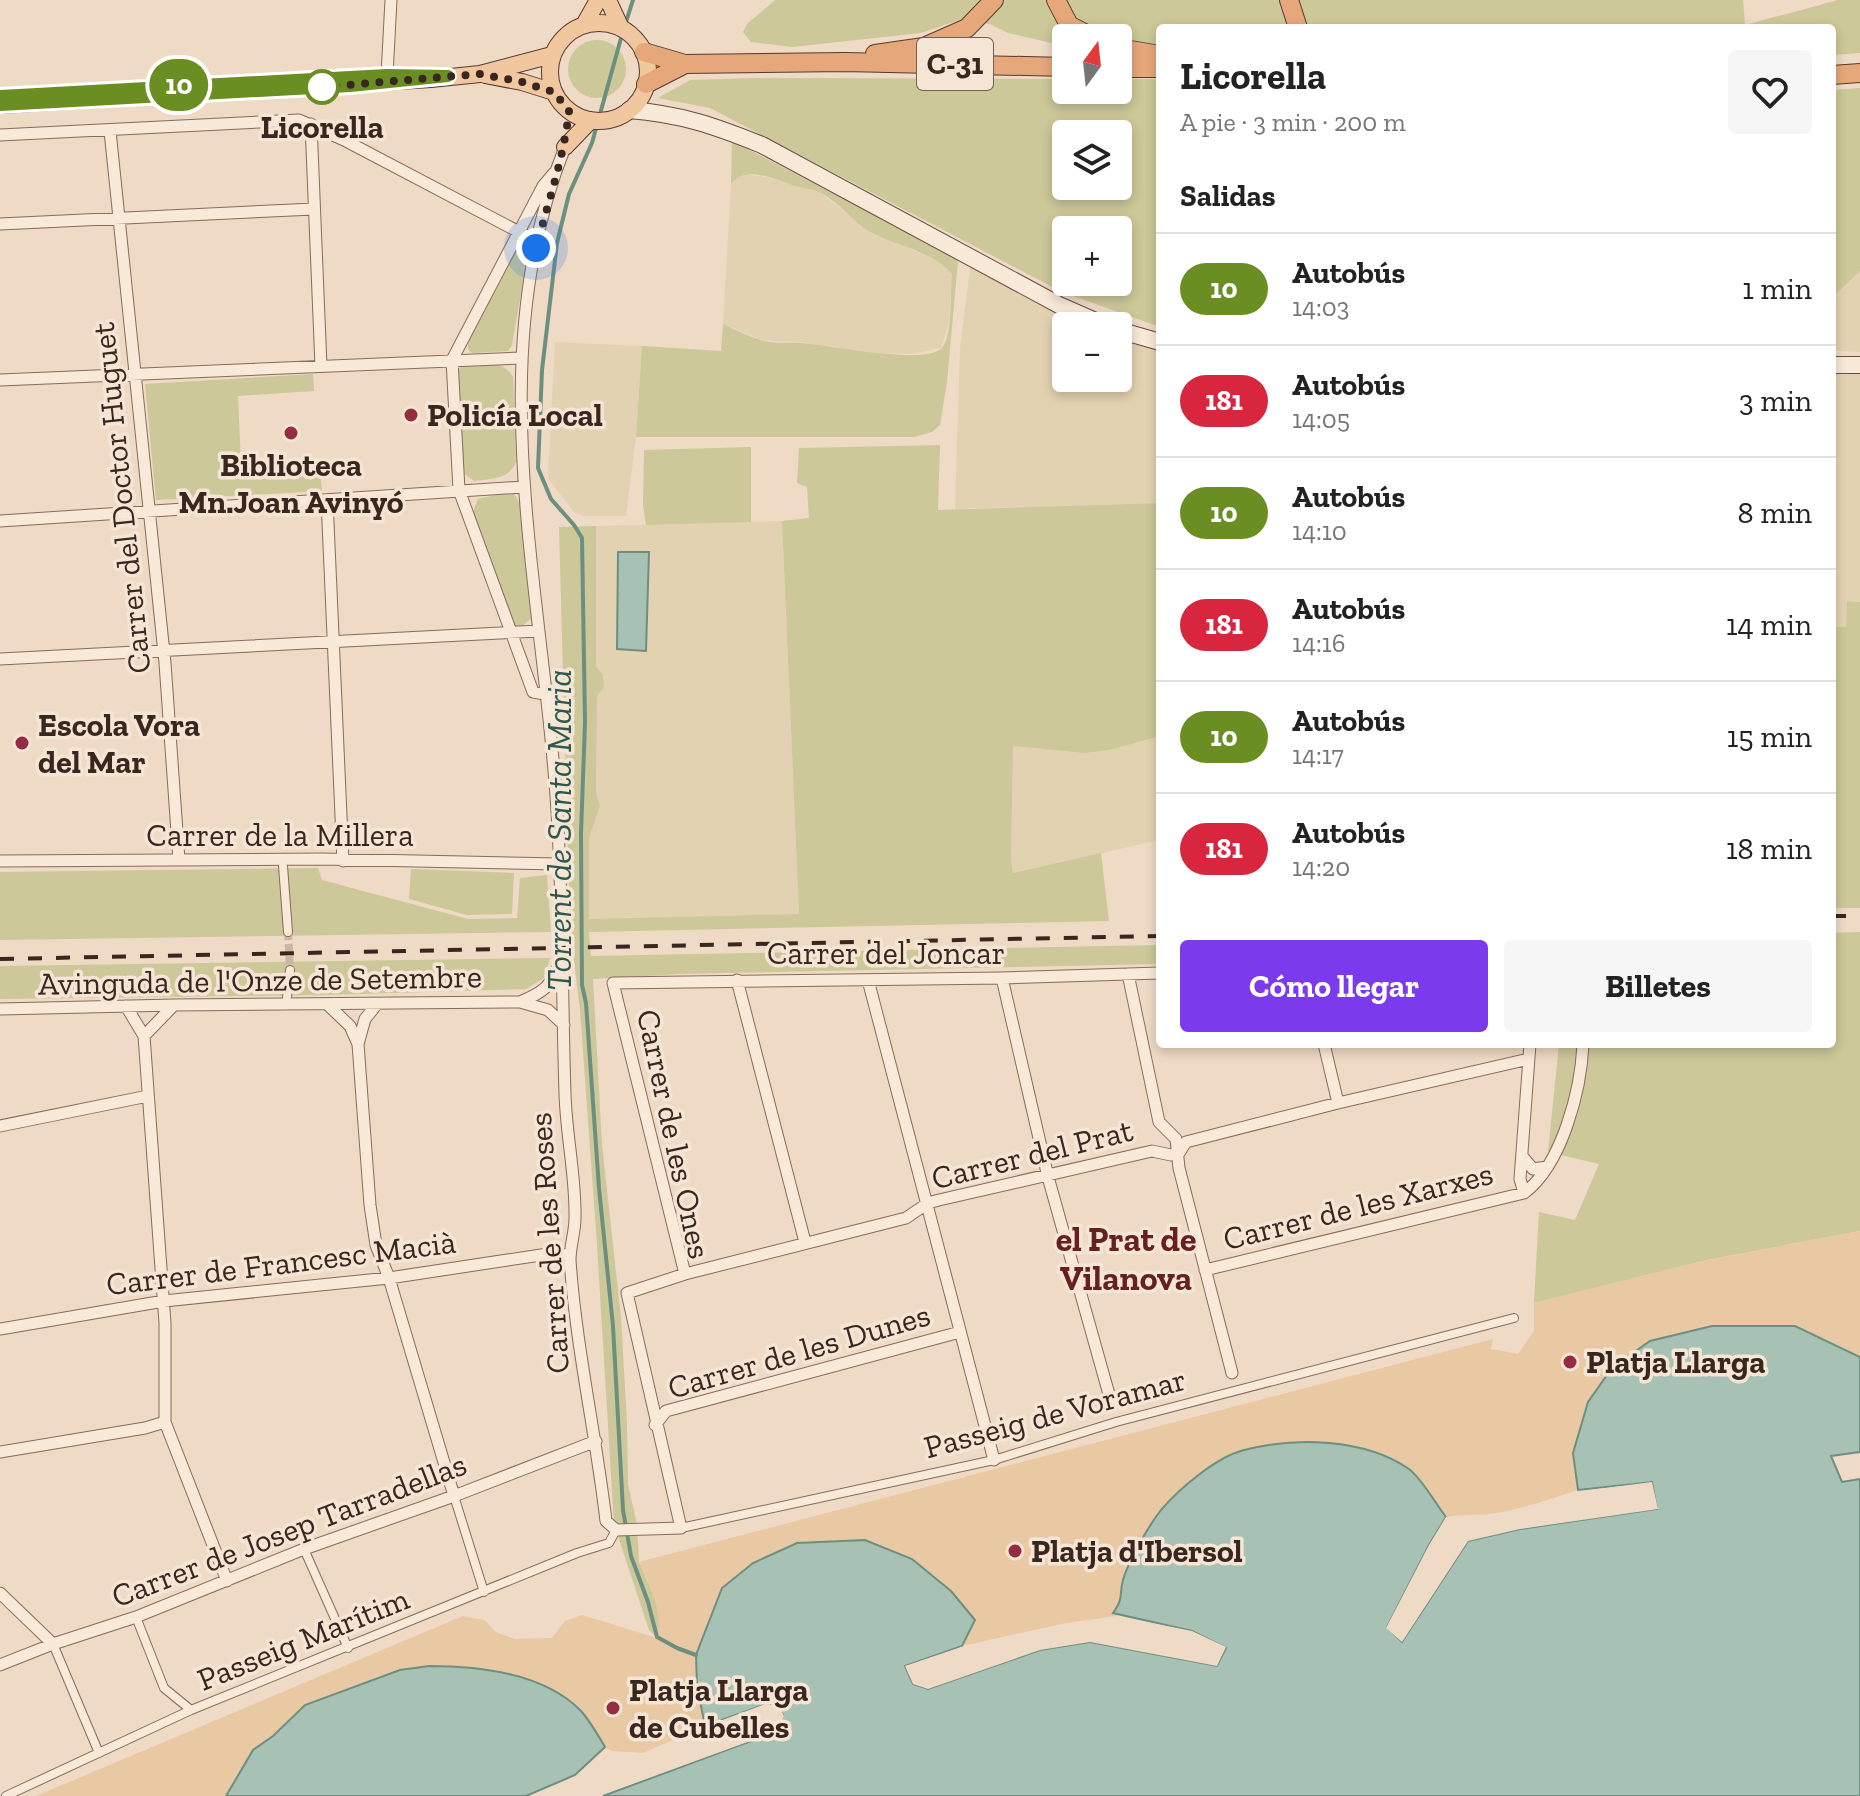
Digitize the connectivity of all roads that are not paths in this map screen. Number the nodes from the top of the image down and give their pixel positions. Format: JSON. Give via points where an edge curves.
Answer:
{"nodes":[{"id":1,"x":391,"y":0,"type":"edge"},
{"id":2,"x":598,"y":0,"type":"edge"},
{"id":3,"x":608,"y":0,"type":"edge"},
{"id":4,"x":994,"y":0,"type":"edge"},
{"id":5,"x":1056,"y":0,"type":"edge"},
{"id":6,"x":1289,"y":0,"type":"edge"},
{"id":7,"x":1068,"y":24,"type":"edge"},
{"id":8,"x":1297,"y":24,"type":"edge"},
{"id":9,"x":584,"y":25,"type":"junction"},
{"id":10,"x":624,"y":30,"type":"junction"},
{"id":11,"x":1132,"y":50,"type":"edge"},
{"id":12,"x":644,"y":52,"type":"junction"},
{"id":13,"x":1156,"y":54,"type":"edge"},
{"id":14,"x":552,"y":55,"type":"junction"},
{"id":15,"x":845,"y":62,"type":"junction"},
{"id":16,"x":685,"y":64,"type":"junction"},
{"id":17,"x":1052,"y":67,"type":"edge"},
{"id":18,"x":1132,"y":68,"type":"edge"},
{"id":19,"x":1156,"y":68,"type":"edge"},
{"id":20,"x":480,"y":74,"type":"junction"},
{"id":21,"x":387,"y":75,"type":"junction"},
{"id":22,"x":448,"y":76,"type":"junction"},
{"id":23,"x":646,"y":84,"type":"junction"},
{"id":24,"x":554,"y":92,"type":"junction"},
{"id":25,"x":0,"y":96,"type":"edge"},
{"id":26,"x":0,"y":105,"type":"edge"},
{"id":27,"x":629,"y":110,"type":"junction"},
{"id":28,"x":569,"y":111,"type":"junction"},
{"id":29,"x":598,"y":120,"type":"junction"},
{"id":30,"x":311,"y":124,"type":"junction"},
{"id":31,"x":110,"y":131,"type":"junction"},
{"id":32,"x":0,"y":135,"type":"edge"},
{"id":33,"x":565,"y":147,"type":"junction"},
{"id":34,"x":556,"y":171,"type":"junction"},
{"id":35,"x":314,"y":209,"type":"junction"},
{"id":36,"x":119,"y":218,"type":"junction"},
{"id":37,"x":0,"y":224,"type":"edge"},
{"id":38,"x":519,"y":232,"type":"junction"},
{"id":39,"x":538,"y":240,"type":"junction"},
{"id":40,"x":1075,"y":312,"type":"edge"},
{"id":41,"x":1132,"y":334,"type":"edge"},
{"id":42,"x":1156,"y":341,"type":"edge"},
{"id":43,"x":522,"y":358,"type":"junction"},
{"id":44,"x":452,"y":360,"type":"junction"},
{"id":45,"x":1836,"y":365,"type":"edge"},
{"id":46,"x":1860,"y":365,"type":"edge"},
{"id":47,"x":321,"y":366,"type":"junction"},
{"id":48,"x":134,"y":374,"type":"junction"},
{"id":49,"x":0,"y":380,"type":"edge"},
{"id":50,"x":523,"y":487,"type":"junction"},
{"id":51,"x":459,"y":490,"type":"junction"},
{"id":52,"x":327,"y":500,"type":"junction"},
{"id":53,"x":148,"y":511,"type":"junction"},
{"id":54,"x":0,"y":521,"type":"edge"},
{"id":55,"x":539,"y":631,"type":"junction"},
{"id":56,"x":512,"y":633,"type":"junction"},
{"id":57,"x":332,"y":642,"type":"junction"},
{"id":58,"x":164,"y":651,"type":"junction"},
{"id":59,"x":0,"y":659,"type":"edge"},
{"id":60,"x":545,"y":694,"type":"junction"},
{"id":61,"x":179,"y":860,"type":"junction"},
{"id":62,"x":0,"y":861,"type":"edge"},
{"id":63,"x":343,"y":861,"type":"junction"},
{"id":64,"x":559,"y":864,"type":"junction"},
{"id":65,"x":283,"y":866,"type":"dead end"},
{"id":66,"x":288,"y":932,"type":"tunnel mouth"},
{"id":67,"x":562,"y":959,"type":"junction"},
{"id":68,"x":290,"y":970,"type":"tunnel mouth"},
{"id":69,"x":1156,"y":973,"type":"edge"},
{"id":70,"x":1128,"y":974,"type":"junction"},
{"id":71,"x":1002,"y":978,"type":"junction"},
{"id":72,"x":737,"y":980,"type":"junction"},
{"id":73,"x":868,"y":980,"type":"junction"},
{"id":74,"x":613,"y":983,"type":"joint"},
{"id":75,"x":287,"y":997,"type":"dead end"},
{"id":76,"x":520,"y":1002,"type":"junction"},
{"id":77,"x":327,"y":1004,"type":"junction"},
{"id":78,"x":377,"y":1004,"type":"junction"},
{"id":79,"x":174,"y":1005,"type":"junction"},
{"id":80,"x":126,"y":1006,"type":"junction"},
{"id":81,"x":0,"y":1009,"type":"edge"},
{"id":82,"x":564,"y":1025,"type":"junction"},
{"id":83,"x":144,"y":1036,"type":"junction"},
{"id":84,"x":358,"y":1044,"type":"junction"},
{"id":85,"x":1325,"y":1048,"type":"edge"},
{"id":86,"x":1530,"y":1048,"type":"edge"},
{"id":87,"x":1583,"y":1050,"type":"edge"},
{"id":88,"x":1529,"y":1059,"type":"junction"},
{"id":89,"x":148,"y":1096,"type":"junction"},
{"id":90,"x":1338,"y":1103,"type":"junction"},
{"id":91,"x":0,"y":1126,"type":"edge"},
{"id":92,"x":1179,"y":1153,"type":"junction"},
{"id":93,"x":1522,"y":1156,"type":"junction"},
{"id":94,"x":1547,"y":1167,"type":"junction"},
{"id":95,"x":1047,"y":1175,"type":"junction"},
{"id":96,"x":1524,"y":1193,"type":"junction"},
{"id":97,"x":928,"y":1203,"type":"junction"},
{"id":98,"x":805,"y":1242,"type":"junction"},
{"id":99,"x":570,"y":1256,"type":"junction"},
{"id":100,"x":1205,"y":1270,"type":"junction"},
{"id":101,"x":685,"y":1274,"type":"junction"},
{"id":102,"x":389,"y":1278,"type":"junction"},
{"id":103,"x":164,"y":1301,"type":"junction"},
{"id":104,"x":1514,"y":1318,"type":"dead end"},
{"id":105,"x":0,"y":1329,"type":"edge"},
{"id":106,"x":960,"y":1332,"type":"junction"},
{"id":107,"x":1232,"y":1373,"type":"dead end"},
{"id":108,"x":651,"y":1401,"type":"junction"},
{"id":109,"x":1112,"y":1405,"type":"dead end"},
{"id":110,"x":666,"y":1411,"type":"junction"},
{"id":111,"x":165,"y":1422,"type":"junction"},
{"id":112,"x":655,"y":1425,"type":"junction"},
{"id":113,"x":596,"y":1441,"type":"junction"},
{"id":114,"x":0,"y":1452,"type":"edge"},
{"id":115,"x":994,"y":1460,"type":"junction"},
{"id":116,"x":454,"y":1496,"type":"junction"},
{"id":117,"x":681,"y":1528,"type":"junction"},
{"id":118,"x":618,"y":1530,"type":"junction"},
{"id":119,"x":304,"y":1549,"type":"junction"},
{"id":120,"x":227,"y":1581,"type":"junction"},
{"id":121,"x":484,"y":1592,"type":"junction"},
{"id":122,"x":0,"y":1593,"type":"edge"},
{"id":123,"x":136,"y":1617,"type":"junction"},
{"id":124,"x":53,"y":1644,"type":"junction"},
{"id":125,"x":348,"y":1648,"type":"junction"},
{"id":126,"x":0,"y":1665,"type":"edge"},
{"id":127,"x":191,"y":1710,"type":"junction"},
{"id":128,"x":99,"y":1753,"type":"junction"},
{"id":129,"x":6,"y":1796,"type":"edge"}],
"edges":[{"from":1,"to":21,"type":"street"},
{"from":2,"to":9,"type":"main road"},
{"from":3,"to":10,"type":"main road"},
{"from":4,"to":15,"type":"highway","via":[[967,28],[924,47]]},
{"from":5,"to":7,"type":"highway"},
{"from":6,"to":8,"type":"highway"},
{"from":9,"to":10,"type":"main road","via":[[599,22]]},
{"from":9,"to":14,"type":"main road","via":[[570,31]]},
{"from":10,"to":12,"type":"main road"},
{"from":11,"to":13,"type":"highway"},
{"from":12,"to":16,"type":"highway","number":"C-31"},
{"from":12,"to":23,"type":"main road"},
{"from":14,"to":20,"type":"main road"},
{"from":14,"to":24,"type":"main road"},
{"from":15,"to":16,"type":"highway","number":"C-31"},
{"from":15,"to":17,"type":"highway","number":"C-31"},
{"from":16,"to":23,"type":"highway","number":"C-31"},
{"from":18,"to":19,"type":"highway"},
{"from":20,"to":22,"type":"main road"},
{"from":20,"to":24,"type":"main road"},
{"from":21,"to":22,"type":"main road"},
{"from":21,"to":25,"type":"main road"},
{"from":22,"to":26,"type":"main road"},
{"from":23,"to":27,"type":"main road","number":"C-31"},
{"from":24,"to":28,"type":"main road"},
{"from":27,"to":29,"type":"main road"},
{"from":27,"to":40,"type":"main road","via":[[714,125],[762,145]]},
{"from":28,"to":29,"type":"main road"},
{"from":28,"to":33,"type":"main road"},
{"from":29,"to":33,"type":"main road"},
{"from":30,"to":31,"type":"street"},
{"from":30,"to":35,"type":"street"},
{"from":30,"to":38,"type":"street"},
{"from":31,"to":32,"type":"street"},
{"from":31,"to":36,"type":"street","name":"Carrer del Doctor Huguet"},
{"from":33,"to":34,"type":"street"},
{"from":34,"to":38,"type":"street"},
{"from":34,"to":39,"type":"street","name":"Carrer de les Roses"},
{"from":35,"to":36,"type":"street"},
{"from":35,"to":47,"type":"street"},
{"from":36,"to":37,"type":"street"},
{"from":36,"to":48,"type":"street","name":"Carrer del Doctor Huguet"},
{"from":38,"to":39,"type":"street"},
{"from":38,"to":44,"type":"street"},
{"from":39,"to":43,"type":"street","name":"Carrer de les Roses"},
{"from":41,"to":42,"type":"main road"},
{"from":43,"to":44,"type":"street"},
{"from":43,"to":50,"type":"street","name":"Carrer de les Roses"},
{"from":44,"to":47,"type":"street"},
{"from":44,"to":51,"type":"street"},
{"from":45,"to":46,"type":"main road"},
{"from":47,"to":48,"type":"street"},
{"from":48,"to":49,"type":"street"},
{"from":48,"to":53,"type":"street","name":"Carrer del Doctor Huguet"},
{"from":50,"to":51,"type":"street"},
{"from":50,"to":55,"type":"street","name":"Carrer de les Roses"},
{"from":51,"to":52,"type":"street"},
{"from":51,"to":56,"type":"street"},
{"from":52,"to":53,"type":"street"},
{"from":52,"to":57,"type":"street"},
{"from":53,"to":54,"type":"street"},
{"from":53,"to":58,"type":"street","name":"Carrer del Doctor Huguet"},
{"from":55,"to":56,"type":"street"},
{"from":55,"to":60,"type":"street","name":"Carrer de les Roses"},
{"from":56,"to":57,"type":"street"},
{"from":56,"to":60,"type":"street","via":[[533,692]]},
{"from":57,"to":58,"type":"street"},
{"from":57,"to":63,"type":"street"},
{"from":58,"to":59,"type":"street"},
{"from":58,"to":61,"type":"street","name":"Carrer del Doctor Huguet"},
{"from":60,"to":64,"type":"street","name":"Carrer de les Roses"},
{"from":61,"to":62,"type":"street","name":"Carrer de la Millera"},
{"from":61,"to":63,"type":"street","name":"Carrer de la Millera"},
{"from":63,"to":64,"type":"street","name":"Carrer de la Millera"},
{"from":64,"to":67,"type":"street","name":"Carrer de les Roses"},
{"from":65,"to":66,"type":"street"},
{"from":67,"to":76,"type":"street","name":"Avinguda de l'Onze de Setembre","via":[[543,993]]},
{"from":67,"to":82,"type":"street","name":"Carrer de les Roses"},
{"from":68,"to":75,"type":"street"},
{"from":69,"to":70,"type":"street","name":"Carrer del Joncar"},
{"from":70,"to":71,"type":"street","name":"Carrer del Joncar"},
{"from":70,"to":92,"type":"street","via":[[1159,1122],[1176,1139]]},
{"from":71,"to":73,"type":"street","name":"Carrer del Joncar"},
{"from":71,"to":95,"type":"street"},
{"from":72,"to":73,"type":"street","name":"Carrer del Joncar"},
{"from":72,"to":74,"type":"street","name":"Carrer del Joncar"},
{"from":72,"to":98,"type":"street"},
{"from":73,"to":97,"type":"street"},
{"from":74,"to":101,"type":"street","name":"Carrer de les Ones"},
{"from":76,"to":78,"type":"street","name":"Avinguda de l'Onze de Setembre"},
{"from":76,"to":82,"type":"street","name":"Avinguda de l'Onze de Setembre","via":[[548,1010]]},
{"from":77,"to":78,"type":"street","name":"Avinguda de l'Onze de Setembre"},
{"from":77,"to":79,"type":"street","name":"Avinguda de l'Onze de Setembre"},
{"from":77,"to":84,"type":"street","via":[[350,1026]]},
{"from":78,"to":84,"type":"street","via":[[365,1019]]},
{"from":79,"to":80,"type":"street","name":"Avinguda de l'Onze de Setembre"},
{"from":79,"to":83,"type":"street"},
{"from":80,"to":81,"type":"street","name":"Avinguda de l'Onze de Setembre"},
{"from":80,"to":83,"type":"street"},
{"from":82,"to":99,"type":"street","name":"Carrer de les Roses","via":[[575,1218]]},
{"from":83,"to":89,"type":"street"},
{"from":84,"to":102,"type":"street","via":[[370,1205],[376,1245]]},
{"from":85,"to":90,"type":"street"},
{"from":86,"to":88,"type":"street"},
{"from":87,"to":94,"type":"street","via":[[1560,1144]]},
{"from":88,"to":90,"type":"street","name":"Carrer del Prat"},
{"from":88,"to":93,"type":"street"},
{"from":89,"to":91,"type":"street"},
{"from":89,"to":103,"type":"street"},
{"from":90,"to":92,"type":"street","name":"Carrer del Prat","via":[[1186,1142]]},
{"from":92,"to":95,"type":"street","name":"Carrer del Prat","via":[[1152,1151]]},
{"from":92,"to":100,"type":"street"},
{"from":93,"to":94,"type":"street","via":[[1533,1169]]},
{"from":93,"to":96,"type":"street"},
{"from":94,"to":96,"type":"street"},
{"from":95,"to":97,"type":"street","name":"Carrer del Prat"},
{"from":95,"to":109,"type":"street"},
{"from":96,"to":100,"type":"street","name":"Carrer de les Xarxes"},
{"from":97,"to":98,"type":"street","name":"Carrer del Prat","via":[[906,1218]]},
{"from":97,"to":106,"type":"street"},
{"from":98,"to":101,"type":"street","name":"Carrer del Prat"},
{"from":99,"to":102,"type":"street","name":"Carrer de Francesc Macià","via":[[554,1253]]},
{"from":99,"to":113,"type":"street","name":"Carrer de les Roses","via":[[587,1406]]},
{"from":100,"to":107,"type":"street"},
{"from":101,"to":108,"type":"street","name":"Carrer de les Ones","via":[[627,1293]]},
{"from":102,"to":103,"type":"street","name":"Carrer de Francesc Macià"},
{"from":102,"to":116,"type":"street"},
{"from":103,"to":105,"type":"street","name":"Carrer de Francesc Macià"},
{"from":103,"to":111,"type":"street"},
{"from":104,"to":115,"type":"street","name":"Passeig de Voramar","via":[[1116,1422]]},
{"from":106,"to":110,"type":"street","name":"Carrer de les Dunes"},
{"from":106,"to":115,"type":"street"},
{"from":108,"to":110,"type":"street"},
{"from":108,"to":112,"type":"street","name":"Carrer de les Ones"},
{"from":110,"to":112,"type":"street","name":"Carrer de les Dunes"},
{"from":111,"to":114,"type":"street"},
{"from":111,"to":120,"type":"street"},
{"from":112,"to":117,"type":"street","name":"Carrer de les Ones"},
{"from":113,"to":116,"type":"street","name":"Carrer de Josep Tarradellas"},
{"from":113,"to":118,"type":"street","name":"Carrer de les Roses","via":[[606,1521]]},
{"from":115,"to":117,"type":"street","name":"Passeig de Voramar"},
{"from":116,"to":119,"type":"street","name":"Carrer de Josep Tarradellas"},
{"from":116,"to":121,"type":"street"},
{"from":117,"to":118,"type":"street","name":"Passeig de Voramar"},
{"from":118,"to":121,"type":"street","name":"Passeig Marítim","via":[[609,1543]]},
{"from":119,"to":120,"type":"street","name":"Carrer de Josep Tarradellas"},
{"from":119,"to":125,"type":"street"},
{"from":120,"to":123,"type":"street","name":"Carrer de Josep Tarradellas"},
{"from":121,"to":125,"type":"street","name":"Passeig Marítim"},
{"from":122,"to":124,"type":"street"},
{"from":123,"to":124,"type":"street","name":"Carrer de Josep Tarradellas"},
{"from":123,"to":127,"type":"street","via":[[164,1688]]},
{"from":124,"to":126,"type":"street","name":"Carrer de Josep Tarradellas"},
{"from":124,"to":128,"type":"street"},
{"from":125,"to":127,"type":"street","name":"Passeig Marítim"},
{"from":127,"to":128,"type":"street","name":"Passeig Marítim"},
{"from":128,"to":129,"type":"street","name":"Passeig Marítim"}]}
